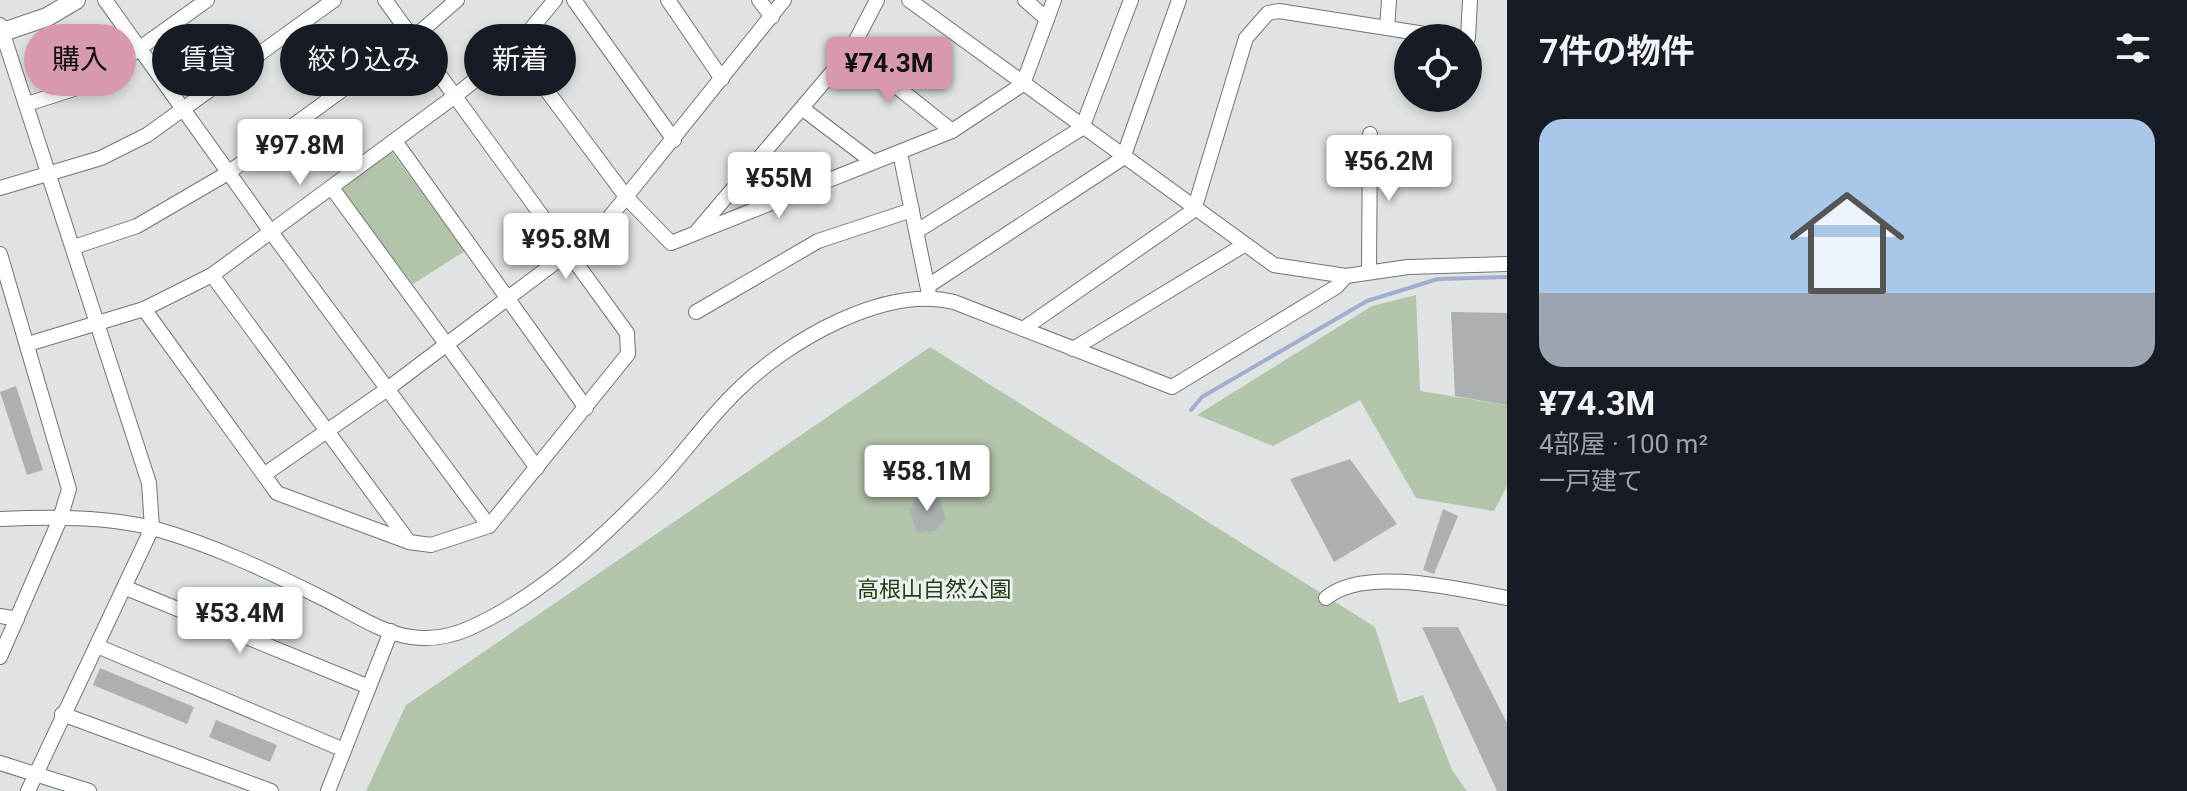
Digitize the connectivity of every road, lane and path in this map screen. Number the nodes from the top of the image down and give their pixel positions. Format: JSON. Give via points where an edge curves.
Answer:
{"nodes":[{"id":1,"x":76,"y":0,"type":"edge"},
{"id":2,"x":105,"y":0,"type":"edge"},
{"id":3,"x":207,"y":0,"type":"edge"},
{"id":4,"x":334,"y":0,"type":"edge"},
{"id":5,"x":385,"y":0,"type":"edge"},
{"id":6,"x":457,"y":0,"type":"edge"},
{"id":7,"x":555,"y":0,"type":"edge"},
{"id":8,"x":574,"y":0,"type":"edge"},
{"id":9,"x":668,"y":0,"type":"edge"},
{"id":10,"x":759,"y":0,"type":"edge"},
{"id":11,"x":784,"y":0,"type":"edge"},
{"id":12,"x":877,"y":0,"type":"edge"},
{"id":13,"x":909,"y":0,"type":"edge"},
{"id":14,"x":1025,"y":0,"type":"edge"},
{"id":15,"x":1054,"y":0,"type":"edge"},
{"id":16,"x":1131,"y":0,"type":"edge"},
{"id":17,"x":1179,"y":0,"type":"edge"},
{"id":18,"x":1389,"y":0,"type":"edge"},
{"id":19,"x":1470,"y":0,"type":"edge"},
{"id":20,"x":772,"y":17,"type":"junction"},
{"id":21,"x":1047,"y":19,"type":"junction"},
{"id":22,"x":402,"y":24,"type":"edge"},
{"id":23,"x":429,"y":24,"type":"edge"},
{"id":24,"x":535,"y":24,"type":"edge"},
{"id":25,"x":1469,"y":24,"type":"edge"},
{"id":26,"x":1387,"y":28,"type":"junction"},
{"id":27,"x":1394,"y":29,"type":"edge"},
{"id":28,"x":1,"y":30,"type":"edge"},
{"id":29,"x":142,"y":48,"type":"junction"},
{"id":30,"x":851,"y":50,"type":"junction"},
{"id":31,"x":722,"y":79,"type":"junction"},
{"id":32,"x":1023,"y":84,"type":"junction"},
{"id":33,"x":448,"y":87,"type":"edge"},
{"id":34,"x":464,"y":89,"type":"edge"},
{"id":35,"x":334,"y":96,"type":"edge"},
{"id":36,"x":455,"y":96,"type":"junction"},
{"id":37,"x":551,"y":96,"type":"edge"},
{"id":38,"x":27,"y":104,"type":"junction"},
{"id":39,"x":185,"y":108,"type":"junction"},
{"id":40,"x":803,"y":109,"type":"junction"},
{"id":41,"x":1082,"y":128,"type":"junction"},
{"id":42,"x":952,"y":131,"type":"junction"},
{"id":43,"x":1370,"y":134,"type":"dead end"},
{"id":44,"x":674,"y":140,"type":"junction"},
{"id":45,"x":395,"y":141,"type":"junction"},
{"id":46,"x":900,"y":153,"type":"junction"},
{"id":47,"x":1123,"y":158,"type":"junction"},
{"id":48,"x":873,"y":162,"type":"junction"},
{"id":49,"x":228,"y":173,"type":"junction"},
{"id":50,"x":50,"y":175,"type":"junction"},
{"id":51,"x":0,"y":188,"type":"edge"},
{"id":52,"x":332,"y":188,"type":"junction"},
{"id":53,"x":627,"y":198,"type":"junction"},
{"id":54,"x":912,"y":210,"type":"junction"},
{"id":55,"x":1194,"y":210,"type":"junction"},
{"id":56,"x":917,"y":231,"type":"junction"},
{"id":57,"x":271,"y":232,"type":"junction"},
{"id":58,"x":695,"y":233,"type":"junction"},
{"id":59,"x":1244,"y":245,"type":"junction"},
{"id":60,"x":74,"y":247,"type":"junction"},
{"id":61,"x":0,"y":254,"type":"edge"},
{"id":62,"x":570,"y":254,"type":"junction"},
{"id":63,"x":1507,"y":264,"type":"edge"},
{"id":64,"x":1369,"y":271,"type":"junction"},
{"id":65,"x":212,"y":275,"type":"junction"},
{"id":66,"x":1346,"y":276,"type":"junction"},
{"id":67,"x":929,"y":291,"type":"junction"},
{"id":68,"x":509,"y":300,"type":"junction"},
{"id":69,"x":144,"y":309,"type":"junction"},
{"id":70,"x":696,"y":312,"type":"dead end"},
{"id":71,"x":98,"y":321,"type":"junction"},
{"id":72,"x":1023,"y":329,"type":"junction"},
{"id":73,"x":28,"y":344,"type":"junction"},
{"id":74,"x":448,"y":344,"type":"junction"},
{"id":75,"x":1073,"y":349,"type":"junction"},
{"id":76,"x":386,"y":390,"type":"junction"},
{"id":77,"x":586,"y":408,"type":"junction"},
{"id":78,"x":328,"y":430,"type":"junction"},
{"id":79,"x":537,"y":468,"type":"junction"},
{"id":80,"x":265,"y":474,"type":"junction"},
{"id":81,"x":0,"y":519,"type":"edge"},
{"id":82,"x":60,"y":519,"type":"junction"},
{"id":83,"x":489,"y":526,"type":"junction"},
{"id":84,"x":152,"y":528,"type":"junction"},
{"id":85,"x":409,"y":542,"type":"junction"},
{"id":86,"x":126,"y":588,"type":"junction"},
{"id":87,"x":1326,"y":598,"type":"dead end"},
{"id":88,"x":1507,"y":598,"type":"edge"},
{"id":89,"x":0,"y":616,"type":"edge"},
{"id":90,"x":17,"y":619,"type":"junction"},
{"id":91,"x":391,"y":631,"type":"junction"},
{"id":92,"x":97,"y":646,"type":"junction"},
{"id":93,"x":0,"y":657,"type":"edge"},
{"id":94,"x":369,"y":687,"type":"junction"},
{"id":95,"x":62,"y":714,"type":"junction"},
{"id":96,"x":344,"y":750,"type":"junction"},
{"id":97,"x":0,"y":763,"type":"edge"},
{"id":98,"x":35,"y":774,"type":"junction"},
{"id":99,"x":28,"y":791,"type":"edge"},
{"id":100,"x":89,"y":791,"type":"edge"},
{"id":101,"x":271,"y":791,"type":"edge"},
{"id":102,"x":328,"y":791,"type":"edge"}],
"edges":[{"from":1,"to":28,"type":"street","via":[[47,17]]},
{"from":2,"to":29,"type":"street"},
{"from":3,"to":29,"type":"street"},
{"from":4,"to":39,"type":"street"},
{"from":5,"to":22,"type":"street"},
{"from":6,"to":23,"type":"street"},
{"from":7,"to":24,"type":"street"},
{"from":8,"to":44,"type":"street"},
{"from":9,"to":31,"type":"street"},
{"from":10,"to":20,"type":"street"},
{"from":11,"to":20,"type":"street"},
{"from":12,"to":30,"type":"street"},
{"from":13,"to":32,"type":"street"},
{"from":14,"to":21,"type":"street"},
{"from":15,"to":21,"type":"street"},
{"from":16,"to":41,"type":"street"},
{"from":17,"to":47,"type":"street"},
{"from":18,"to":26,"type":"street"},
{"from":19,"to":25,"type":"street"},
{"from":20,"to":31,"type":"street"},
{"from":21,"to":32,"type":"street"},
{"from":26,"to":27,"type":"street"},
{"from":26,"to":55,"type":"street","via":[[1279,11],[1257,21],[1246,38]]},
{"from":28,"to":38,"type":"street"},
{"from":29,"to":38,"type":"street","via":[[77,88]]},
{"from":29,"to":39,"type":"street"},
{"from":30,"to":40,"type":"street"},
{"from":30,"to":42,"type":"street"},
{"from":31,"to":44,"type":"street"},
{"from":32,"to":41,"type":"street"},
{"from":32,"to":42,"type":"street"},
{"from":33,"to":36,"type":"street"},
{"from":34,"to":36,"type":"street"},
{"from":35,"to":49,"type":"street"},
{"from":36,"to":45,"type":"street"},
{"from":36,"to":62,"type":"street"},
{"from":37,"to":53,"type":"street"},
{"from":38,"to":50,"type":"street"},
{"from":39,"to":49,"type":"street"},
{"from":39,"to":50,"type":"street","via":[[124,147]]},
{"from":40,"to":48,"type":"street"},
{"from":40,"to":58,"type":"street"},
{"from":41,"to":47,"type":"street"},
{"from":41,"to":56,"type":"street"},
{"from":42,"to":46,"type":"street"},
{"from":43,"to":64,"type":"street"},
{"from":44,"to":53,"type":"street"},
{"from":45,"to":52,"type":"street"},
{"from":45,"to":68,"type":"street"},
{"from":46,"to":48,"type":"street"},
{"from":46,"to":54,"type":"street"},
{"from":47,"to":55,"type":"street"},
{"from":47,"to":67,"type":"street"},
{"from":48,"to":58,"type":"street"},
{"from":49,"to":57,"type":"street"},
{"from":49,"to":60,"type":"street","via":[[137,226]]},
{"from":50,"to":51,"type":"street"},
{"from":50,"to":60,"type":"street"},
{"from":52,"to":57,"type":"street"},
{"from":52,"to":74,"type":"street"},
{"from":53,"to":58,"type":"street","via":[[671,243]]},
{"from":53,"to":62,"type":"street"},
{"from":54,"to":56,"type":"street"},
{"from":54,"to":70,"type":"street","via":[[818,241]]},
{"from":55,"to":59,"type":"street"},
{"from":55,"to":72,"type":"street"},
{"from":56,"to":67,"type":"street"},
{"from":57,"to":65,"type":"street"},
{"from":57,"to":76,"type":"street"},
{"from":59,"to":66,"type":"street","via":[[1274,265]]},
{"from":59,"to":75,"type":"street"},
{"from":60,"to":71,"type":"street"},
{"from":61,"to":73,"type":"street"},
{"from":62,"to":68,"type":"street"},
{"from":62,"to":77,"type":"street","via":[[630,343],[628,354]]},
{"from":63,"to":64,"type":"street"},
{"from":64,"to":66,"type":"street"},
{"from":65,"to":69,"type":"street"},
{"from":65,"to":78,"type":"street"},
{"from":66,"to":75,"type":"street","via":[[1178,386],[1165,386]]},
{"from":67,"to":72,"type":"street"},
{"from":67,"to":91,"type":"street","via":[[846,318],[763,368],[655,485],[525,598],[467,630],[434,639]]},
{"from":68,"to":74,"type":"street"},
{"from":68,"to":77,"type":"street"},
{"from":69,"to":71,"type":"street"},
{"from":69,"to":80,"type":"street"},
{"from":71,"to":73,"type":"street"},
{"from":71,"to":84,"type":"street","via":[[149,483]]},
{"from":72,"to":75,"type":"street"},
{"from":73,"to":82,"type":"street","via":[[69,489]]},
{"from":74,"to":76,"type":"street"},
{"from":74,"to":79,"type":"street"},
{"from":76,"to":78,"type":"street"},
{"from":76,"to":83,"type":"street"},
{"from":77,"to":79,"type":"street"},
{"from":78,"to":80,"type":"street"},
{"from":78,"to":85,"type":"street"},
{"from":79,"to":83,"type":"street"},
{"from":80,"to":85,"type":"street","via":[[277,493]]},
{"from":81,"to":82,"type":"street"},
{"from":82,"to":84,"type":"street"},
{"from":82,"to":90,"type":"street"},
{"from":83,"to":85,"type":"street","via":[[431,545]]},
{"from":84,"to":86,"type":"street"},
{"from":84,"to":91,"type":"street","via":[[192,540]]},
{"from":86,"to":92,"type":"street"},
{"from":86,"to":94,"type":"street"},
{"from":87,"to":88,"type":"street","via":[[1365,584],[1399,582]]},
{"from":89,"to":90,"type":"street"},
{"from":90,"to":93,"type":"street"},
{"from":91,"to":94,"type":"street"},
{"from":92,"to":95,"type":"street"},
{"from":92,"to":96,"type":"street"},
{"from":94,"to":96,"type":"street"},
{"from":95,"to":98,"type":"street"},
{"from":95,"to":101,"type":"street"},
{"from":96,"to":102,"type":"street"},
{"from":97,"to":98,"type":"street"},
{"from":98,"to":99,"type":"street"},
{"from":98,"to":100,"type":"street"}]}
